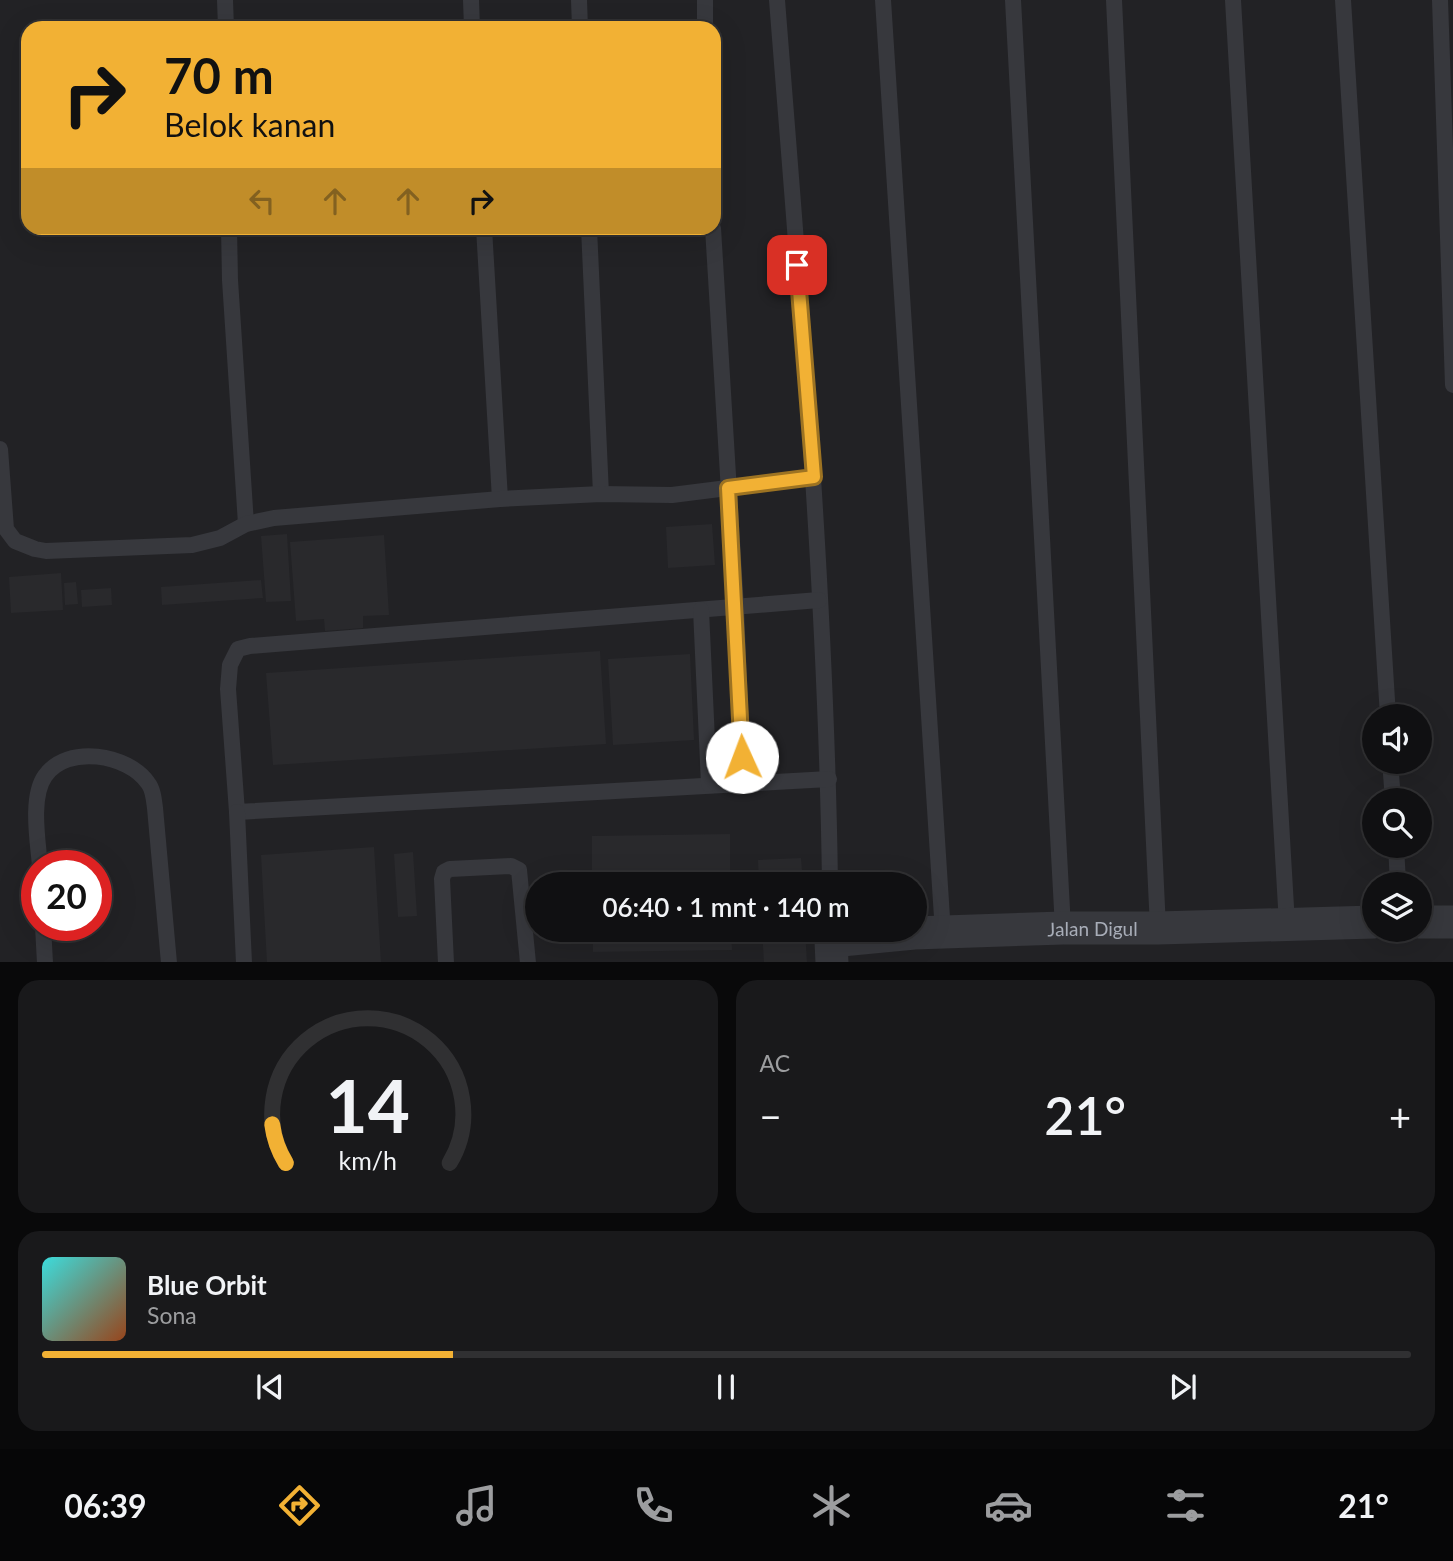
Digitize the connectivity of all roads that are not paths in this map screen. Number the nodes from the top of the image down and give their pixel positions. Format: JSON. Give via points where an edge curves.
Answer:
{"nodes":[{"id":1,"x":225,"y":0,"type":"edge"},
{"id":2,"x":471,"y":0,"type":"edge"},
{"id":3,"x":579,"y":0,"type":"edge"},
{"id":4,"x":705,"y":0,"type":"edge"},
{"id":5,"x":777,"y":0,"type":"edge"},
{"id":6,"x":883,"y":0,"type":"edge"},
{"id":7,"x":1013,"y":0,"type":"edge"},
{"id":8,"x":1114,"y":0,"type":"edge"},
{"id":9,"x":1233,"y":0,"type":"edge"},
{"id":10,"x":1343,"y":0,"type":"edge"},
{"id":11,"x":1440,"y":0,"type":"edge"},
{"id":12,"x":226,"y":21,"type":"edge"},
{"id":13,"x":472,"y":21,"type":"edge"},
{"id":14,"x":580,"y":21,"type":"edge"},
{"id":15,"x":705,"y":21,"type":"edge"},
{"id":16,"x":229,"y":235,"type":"edge"},
{"id":17,"x":484,"y":235,"type":"edge"},
{"id":18,"x":589,"y":235,"type":"edge"},
{"id":19,"x":713,"y":235,"type":"edge"},
{"id":20,"x":1453,"y":386,"type":"edge"},
{"id":21,"x":0,"y":449,"type":"edge"},
{"id":22,"x":814,"y":477,"type":"junction"},
{"id":23,"x":728,"y":488,"type":"junction"},
{"id":24,"x":601,"y":494,"type":"junction"},
{"id":25,"x":500,"y":499,"type":"junction"},
{"id":26,"x":246,"y":524,"type":"junction"},
{"id":27,"x":819,"y":600,"type":"junction"},
{"id":28,"x":736,"y":607,"type":"junction"},
{"id":29,"x":701,"y":610,"type":"junction"},
{"id":30,"x":1387,"y":704,"type":"edge"},
{"id":31,"x":828,"y":779,"type":"junction"},
{"id":32,"x":743,"y":782,"type":"junction"},
{"id":33,"x":709,"y":784,"type":"junction"},
{"id":34,"x":237,"y":813,"type":"junction"},
{"id":35,"x":39,"y":850,"type":"edge"},
{"id":36,"x":830,"y":872,"type":"edge"},
{"id":37,"x":1362,"y":922,"type":"edge"},
{"id":38,"x":1432,"y":922,"type":"edge"},
{"id":39,"x":1453,"y":922,"type":"edge"},
{"id":40,"x":1287,"y":924,"type":"junction"},
{"id":41,"x":1063,"y":928,"type":"junction"},
{"id":42,"x":1158,"y":928,"type":"junction"},
{"id":43,"x":943,"y":933,"type":"junction"},
{"id":44,"x":44,"y":941,"type":"edge"},
{"id":45,"x":831,"y":944,"type":"edge"},
{"id":46,"x":46,"y":962,"type":"edge"},
{"id":47,"x":169,"y":962,"type":"edge"},
{"id":48,"x":244,"y":962,"type":"edge"},
{"id":49,"x":446,"y":962,"type":"edge"},
{"id":50,"x":528,"y":962,"type":"edge"}],
"edges":[{"from":1,"to":12,"type":"lane"},
{"from":2,"to":13,"type":"lane"},
{"from":3,"to":14,"type":"lane"},
{"from":4,"to":15,"type":"lane"},
{"from":5,"to":22,"type":"lane"},
{"from":6,"to":43,"type":"lane"},
{"from":7,"to":41,"type":"lane"},
{"from":8,"to":42,"type":"lane"},
{"from":9,"to":40,"type":"lane"},
{"from":10,"to":30,"type":"lane"},
{"from":11,"to":20,"type":"lane"},
{"from":16,"to":26,"type":"lane"},
{"from":17,"to":25,"type":"lane"},
{"from":18,"to":24,"type":"lane"},
{"from":19,"to":23,"type":"lane"},
{"from":21,"to":26,"type":"lane","via":[[6,529],[22,545],[46,551],[192,545],[220,538]]},
{"from":22,"to":23,"type":"lane"},
{"from":22,"to":27,"type":"lane"},
{"from":23,"to":24,"type":"lane","via":[[672,495]]},
{"from":23,"to":28,"type":"lane"},
{"from":24,"to":25,"type":"lane"},
{"from":25,"to":26,"type":"lane"},
{"from":27,"to":28,"type":"lane"},
{"from":27,"to":31,"type":"lane"},
{"from":28,"to":29,"type":"lane"},
{"from":28,"to":32,"type":"lane"},
{"from":29,"to":33,"type":"lane"},
{"from":29,"to":34,"type":"lane","via":[[238,649],[229,665],[228,689]]},
{"from":31,"to":32,"type":"lane"},
{"from":31,"to":36,"type":"lane"},
{"from":32,"to":33,"type":"lane"},
{"from":33,"to":34,"type":"lane"},
{"from":34,"to":48,"type":"lane"},
{"from":35,"to":47,"type":"lane","via":[[38,795],[44,776],[59,764],[78,758],[112,758],[135,768],[150,785],[155,808]]},
{"from":37,"to":40,"type":"street","name":"Jalan Digul"},
{"from":38,"to":39,"type":"street"},
{"from":40,"to":42,"type":"street","name":"Jalan Digul"},
{"from":41,"to":42,"type":"street","name":"Jalan Digul"},
{"from":41,"to":43,"type":"street","name":"Jalan Digul"},
{"from":43,"to":45,"type":"street","name":"Jalan Digul"},
{"from":44,"to":46,"type":"lane"},
{"from":49,"to":50,"type":"lane","via":[[444,872],[511,866],[519,870]]}]}
